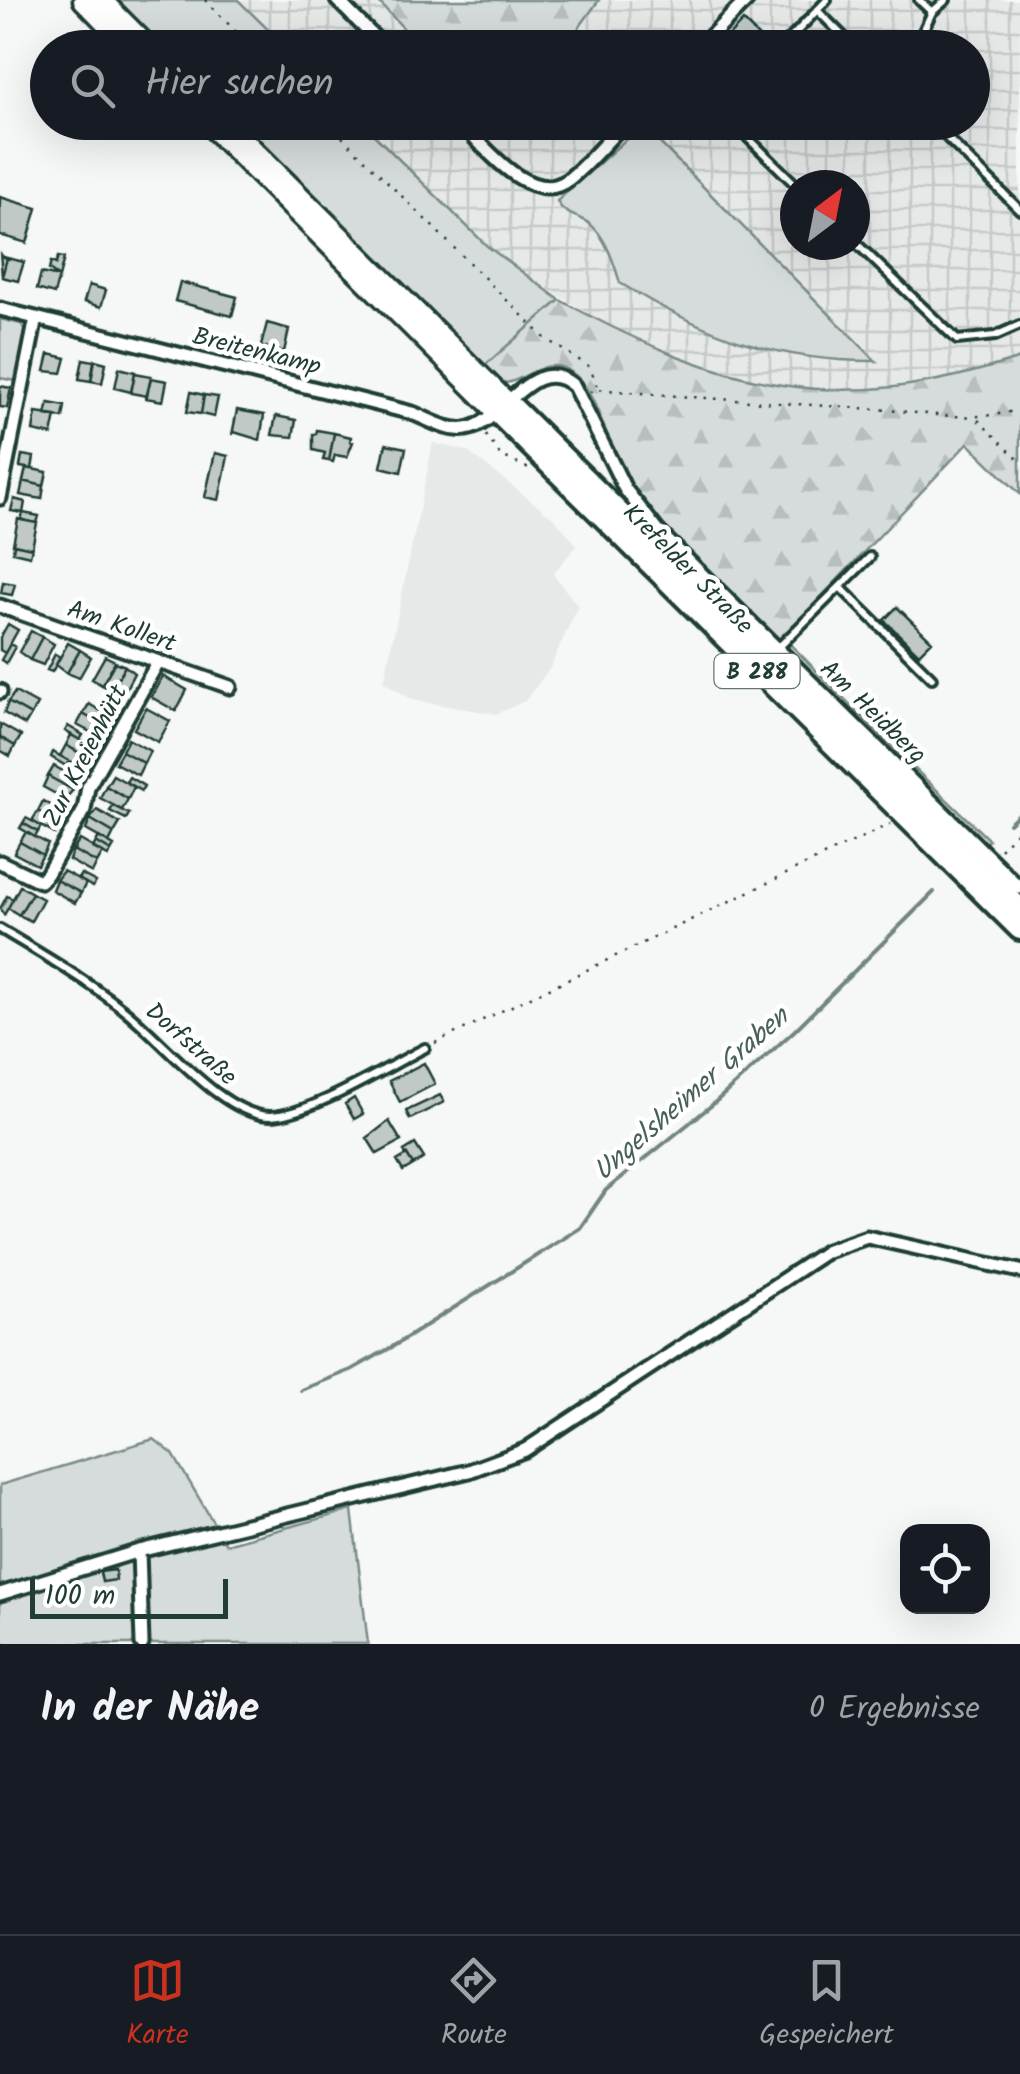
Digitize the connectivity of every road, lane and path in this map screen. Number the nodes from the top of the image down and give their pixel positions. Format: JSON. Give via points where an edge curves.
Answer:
{"nodes":[{"id":1,"x":82,"y":0,"type":"edge"},
{"id":2,"x":102,"y":0,"type":"edge"},
{"id":3,"x":205,"y":0,"type":"edge"},
{"id":4,"x":337,"y":0,"type":"edge"},
{"id":5,"x":747,"y":0,"type":"edge"},
{"id":6,"x":827,"y":0,"type":"edge"},
{"id":7,"x":920,"y":0,"type":"edge"},
{"id":8,"x":946,"y":0,"type":"edge"},
{"id":9,"x":817,"y":10,"type":"junction"},
{"id":10,"x":932,"y":12,"type":"junction"},
{"id":11,"x":112,"y":30,"type":"edge"},
{"id":12,"x":132,"y":30,"type":"edge"},
{"id":13,"x":234,"y":30,"type":"edge"},
{"id":14,"x":367,"y":30,"type":"edge"},
{"id":15,"x":717,"y":30,"type":"edge"},
{"id":16,"x":798,"y":30,"type":"edge"},
{"id":17,"x":837,"y":30,"type":"edge"},
{"id":18,"x":924,"y":30,"type":"edge"},
{"id":19,"x":225,"y":140,"type":"edge"},
{"id":20,"x":243,"y":140,"type":"edge"},
{"id":21,"x":345,"y":140,"type":"edge"},
{"id":22,"x":478,"y":140,"type":"edge"},
{"id":23,"x":608,"y":140,"type":"edge"},
{"id":24,"x":750,"y":140,"type":"edge"},
{"id":25,"x":949,"y":140,"type":"edge"},
{"id":26,"x":781,"y":170,"type":"edge"},
{"id":27,"x":1020,"y":210,"type":"edge"},
{"id":28,"x":870,"y":257,"type":"edge"},
{"id":29,"x":0,"y":309,"type":"edge"},
{"id":30,"x":36,"y":318,"type":"junction"},
{"id":31,"x":1020,"y":324,"type":"edge"},
{"id":32,"x":501,"y":406,"type":"junction"},
{"id":33,"x":1020,"y":409,"type":"edge"},
{"id":34,"x":976,"y":417,"type":"junction"},
{"id":35,"x":1020,"y":461,"type":"edge"},
{"id":36,"x":1,"y":492,"type":"edge"},
{"id":37,"x":870,"y":557,"type":"dead end"},
{"id":38,"x":840,"y":587,"type":"junction"},
{"id":39,"x":0,"y":606,"type":"edge"},
{"id":40,"x":778,"y":648,"type":"junction"},
{"id":41,"x":158,"y":662,"type":"junction"},
{"id":42,"x":932,"y":678,"type":"dead end"},
{"id":43,"x":230,"y":687,"type":"dead end"},
{"id":44,"x":890,"y":824,"type":"dead end"},
{"id":45,"x":1020,"y":828,"type":"edge"},
{"id":46,"x":990,"y":860,"type":"junction"},
{"id":47,"x":0,"y":862,"type":"edge"},
{"id":48,"x":1020,"y":888,"type":"edge"},
{"id":49,"x":1020,"y":909,"type":"edge"},
{"id":50,"x":1020,"y":928,"type":"edge"},
{"id":51,"x":0,"y":929,"type":"edge"},
{"id":52,"x":424,"y":1048,"type":"joint"},
{"id":53,"x":1020,"y":1271,"type":"edge"},
{"id":54,"x":140,"y":1551,"type":"junction"},
{"id":55,"x":0,"y":1594,"type":"edge"},
{"id":56,"x":142,"y":1644,"type":"edge"}],
"edges":[{"from":1,"to":11,"type":"main road"},
{"from":2,"to":12,"type":"main road"},
{"from":3,"to":13,"type":"path"},
{"from":4,"to":14,"type":"street"},
{"from":5,"to":15,"type":"street"},
{"from":6,"to":9,"type":"lane"},
{"from":7,"to":10,"type":"lane"},
{"from":8,"to":10,"type":"lane"},
{"from":9,"to":16,"type":"lane"},
{"from":9,"to":17,"type":"lane"},
{"from":10,"to":18,"type":"lane"},
{"from":19,"to":32,"type":"main road","name":"Krefelder Straße","number":"B 288"},
{"from":20,"to":32,"type":"main road","name":"Krefelder Straße","number":"B 288"},
{"from":21,"to":34,"type":"path","via":[[546,338],[590,366],[597,389]]},
{"from":22,"to":23,"type":"street","via":[[509,171],[549,188],[567,182]]},
{"from":24,"to":26,"type":"lane"},
{"from":25,"to":27,"type":"lane"},
{"from":28,"to":31,"type":"lane","via":[[956,340],[995,336]]},
{"from":29,"to":30,"type":"street","name":"Breitenkamp"},
{"from":30,"to":32,"type":"street","name":"Breitenkamp","via":[[412,413],[454,430],[469,429]]},
{"from":30,"to":36,"type":"street"},
{"from":32,"to":40,"type":"street","name":"Am Heidberg","via":[[548,376],[574,386],[624,490]]},
{"from":32,"to":49,"type":"highway","name":"Krefelder Straße","number":"B 288"},
{"from":32,"to":50,"type":"highway","name":"Krefelder Straße","number":"B 288"},
{"from":33,"to":34,"type":"path"},
{"from":34,"to":35,"type":"path"},
{"from":37,"to":38,"type":"lane"},
{"from":38,"to":40,"type":"lane"},
{"from":38,"to":42,"type":"lane"},
{"from":39,"to":41,"type":"street","name":"Am Kollert"},
{"from":40,"to":46,"type":"street","name":"Am Heidberg"},
{"from":41,"to":43,"type":"street","name":"Am Kollert"},
{"from":41,"to":47,"type":"street","name":"Zur Kreienhütt","via":[[47,874],[32,880]]},
{"from":44,"to":52,"type":"path"},
{"from":45,"to":46,"type":"path"},
{"from":46,"to":48,"type":"street","name":"Am Heidberg"},
{"from":51,"to":52,"type":"lane","name":"Dorfstraße","via":[[124,1009],[220,1097],[248,1112],[272,1116],[314,1104]]},
{"from":53,"to":54,"type":"street","via":[[867,1237],[827,1251],[525,1450],[469,1472]]},
{"from":54,"to":55,"type":"street"},
{"from":54,"to":56,"type":"street"}]}
